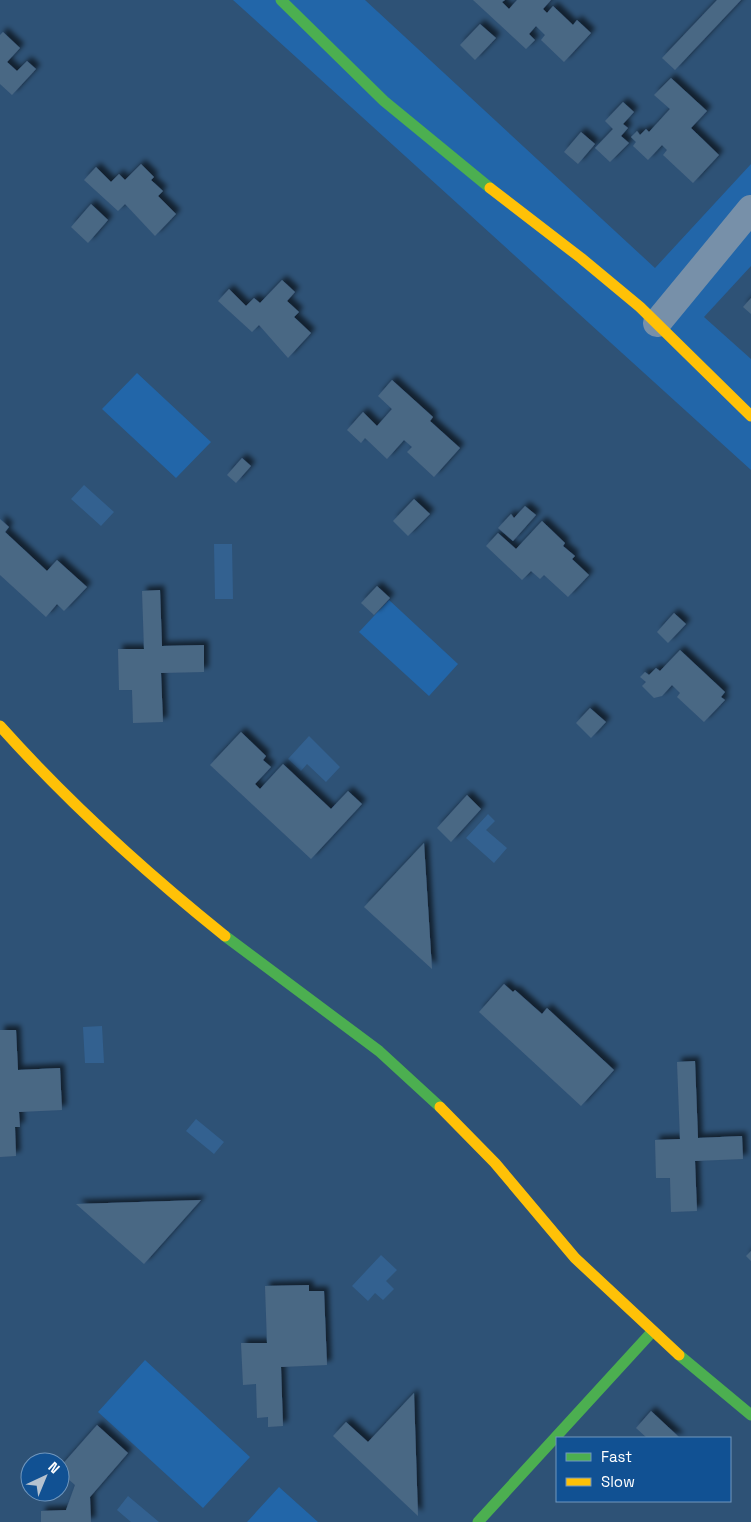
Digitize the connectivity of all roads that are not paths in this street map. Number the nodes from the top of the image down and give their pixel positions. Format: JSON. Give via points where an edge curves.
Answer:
{"nodes":[{"id":1,"x":281,"y":0,"type":"edge"},
{"id":2,"x":751,"y":208,"type":"edge"},
{"id":3,"x":656,"y":323,"type":"junction"},
{"id":4,"x":751,"y":416,"type":"edge"},
{"id":5,"x":0,"y":726,"type":"edge"},
{"id":6,"x":651,"y":1333,"type":"junction"},
{"id":7,"x":751,"y":1415,"type":"edge"},
{"id":8,"x":478,"y":1522,"type":"edge"}],
"edges":[{"from":1,"to":3,"type":"street","via":[[397,113],[622,292]]},
{"from":2,"to":3,"type":"street"},
{"from":3,"to":4,"type":"street"},
{"from":5,"to":6,"type":"street","via":[[50,782],[171,894],[335,1018],[426,1093],[483,1150],[572,1256]]},
{"from":6,"to":7,"type":"street"},
{"from":6,"to":8,"type":"street"}]}
